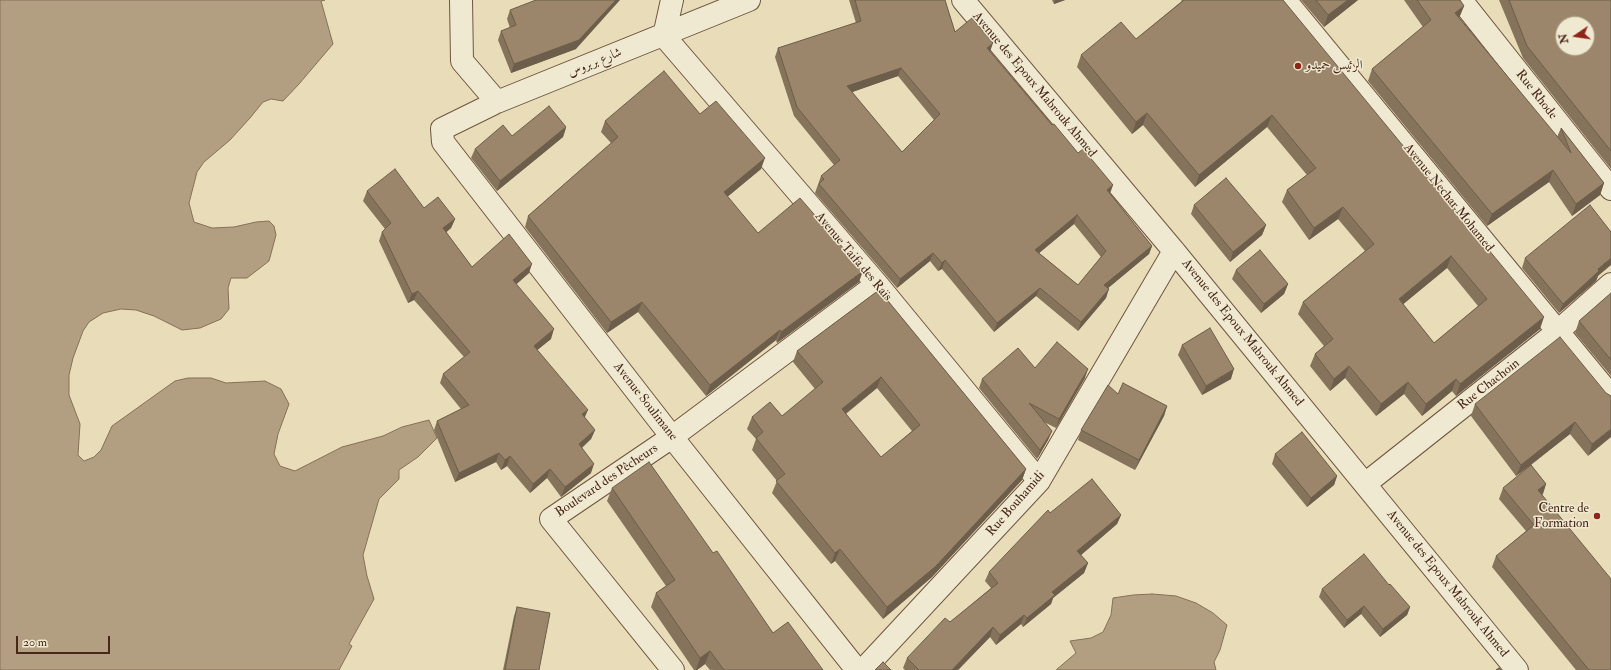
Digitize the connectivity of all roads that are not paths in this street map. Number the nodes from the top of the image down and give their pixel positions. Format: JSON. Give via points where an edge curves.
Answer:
{"nodes":[{"id":1,"x":461,"y":0,"type":"edge"},
{"id":2,"x":672,"y":0,"type":"edge"},
{"id":3,"x":750,"y":0,"type":"edge"},
{"id":4,"x":963,"y":0,"type":"edge"},
{"id":5,"x":1285,"y":0,"type":"edge"},
{"id":6,"x":1460,"y":0,"type":"edge"},
{"id":7,"x":664,"y":36,"type":"junction"},
{"id":8,"x":497,"y":102,"type":"junction"},
{"id":9,"x":442,"y":129,"type":"joint"},
{"id":10,"x":1611,"y":189,"type":"edge"},
{"id":11,"x":1174,"y":252,"type":"junction"},
{"id":12,"x":877,"y":284,"type":"junction"},
{"id":13,"x":1611,"y":284,"type":"edge"},
{"id":14,"x":1557,"y":332,"type":"junction"},
{"id":15,"x":1611,"y":396,"type":"edge"},
{"id":16,"x":672,"y":437,"type":"junction"},
{"id":17,"x":1039,"y":481,"type":"junction"},
{"id":18,"x":1365,"y":484,"type":"junction"},
{"id":19,"x":673,"y":670,"type":"edge"},
{"id":20,"x":857,"y":670,"type":"edge"},
{"id":21,"x":863,"y":670,"type":"edge"},
{"id":22,"x":1517,"y":670,"type":"edge"}],
"edges":[{"from":1,"to":8,"type":"street","via":[[462,60]]},
{"from":2,"to":7,"type":"street"},
{"from":3,"to":7,"type":"street","name":"شارع بربروس"},
{"from":4,"to":11,"type":"street","name":"Avenue des Epoux Mabrouk Ahmed"},
{"from":5,"to":14,"type":"street","name":"Avenue Nechar Mohamed"},
{"from":6,"to":10,"type":"street","name":"Rue Rhode"},
{"from":7,"to":8,"type":"street","name":"شارع بربروس"},
{"from":7,"to":12,"type":"street","name":"Avenue Taifa des Raïs"},
{"from":8,"to":9,"type":"street","name":"شارع بربروس"},
{"from":9,"to":16,"type":"street","name":"Avenue Soulimane","via":[[443,142]]},
{"from":11,"to":17,"type":"street","name":"Rue Bouhamidi"},
{"from":11,"to":18,"type":"street","name":"Avenue des Epoux Mabrouk Ahmed"},
{"from":12,"to":16,"type":"street","name":"Boulevard des Pêcheurs"},
{"from":12,"to":17,"type":"street","name":"Avenue Taifa des Raïs"},
{"from":13,"to":14,"type":"street","name":"Rue Chachoin"},
{"from":14,"to":15,"type":"street","name":"Avenue Nechar Mohamed"},
{"from":14,"to":18,"type":"street","name":"Rue Chachoin"},
{"from":16,"to":19,"type":"street","name":"Boulevard des Pêcheurs","via":[[551,519]]},
{"from":16,"to":20,"type":"street","name":"Avenue Soulimane"},
{"from":17,"to":21,"type":"street","name":"Rue Bouhamidi"},
{"from":18,"to":22,"type":"street","name":"Avenue des Epoux Mabrouk Ahmed"}]}
